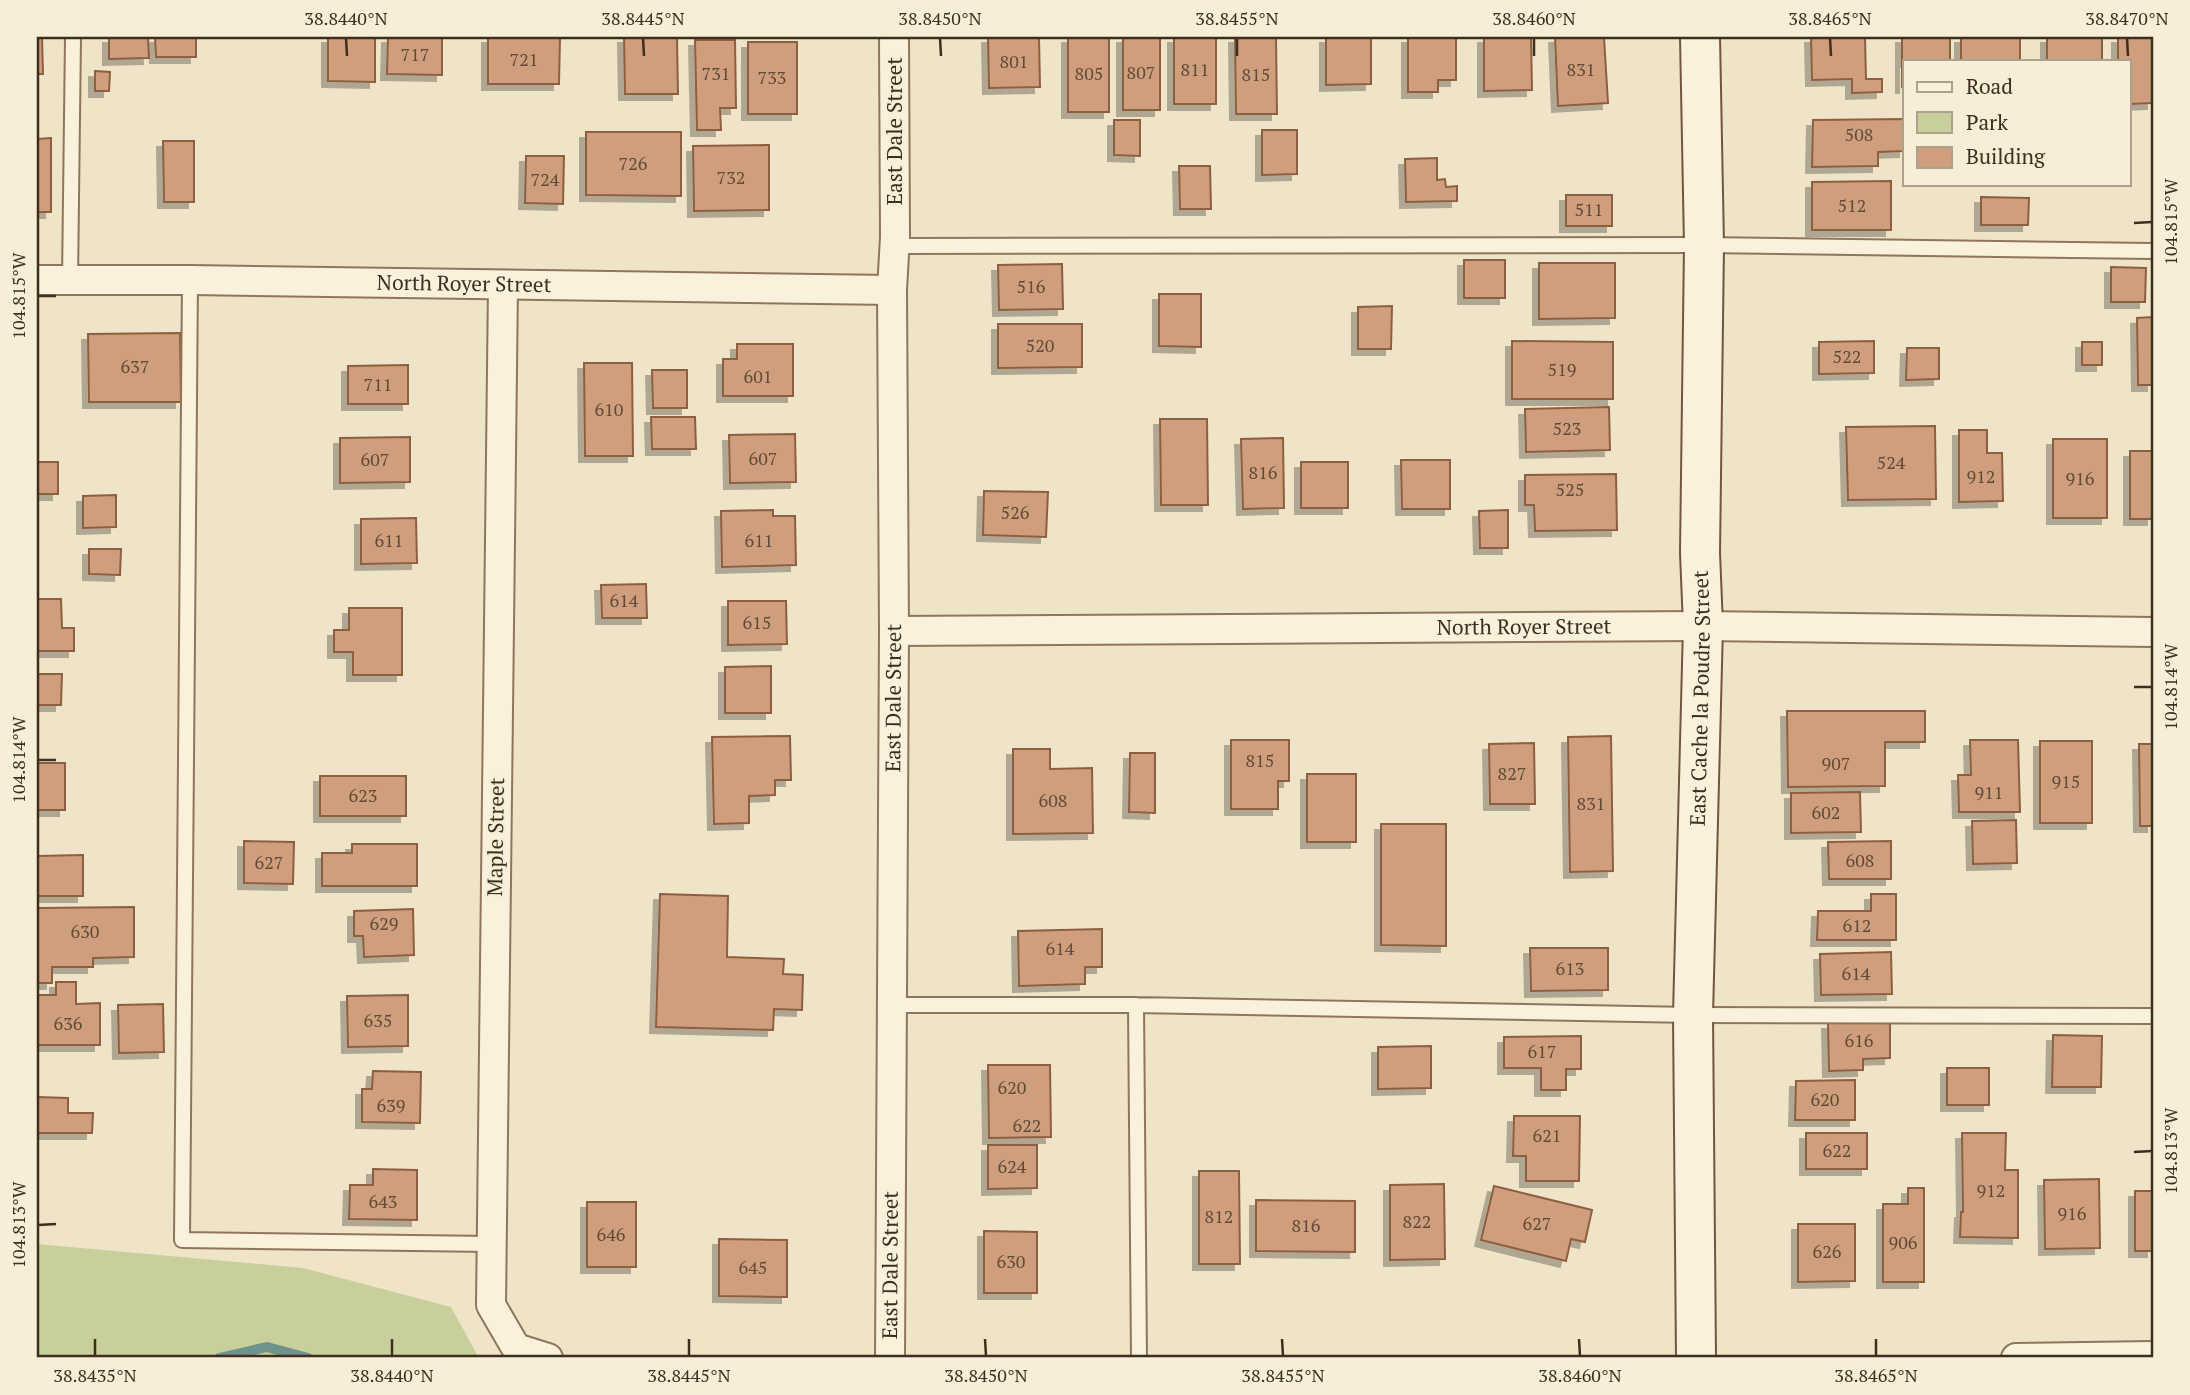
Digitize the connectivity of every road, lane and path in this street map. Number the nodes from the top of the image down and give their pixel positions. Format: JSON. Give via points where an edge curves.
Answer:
{"nodes":[{"id":1,"x":73,"y":37,"type":"edge"},
{"id":2,"x":894,"y":37,"type":"edge"},
{"id":3,"x":1700,"y":37,"type":"edge"},
{"id":4,"x":1704,"y":245,"type":"junction"},
{"id":5,"x":895,"y":246,"type":"junction"},
{"id":6,"x":2153,"y":251,"type":"edge"},
{"id":7,"x":37,"y":280,"type":"edge"},
{"id":8,"x":70,"y":280,"type":"junction"},
{"id":9,"x":190,"y":280,"type":"junction"},
{"id":10,"x":503,"y":285,"type":"junction"},
{"id":11,"x":892,"y":290,"type":"junction"},
{"id":12,"x":1703,"y":626,"type":"junction"},
{"id":13,"x":894,"y":631,"type":"junction"},
{"id":14,"x":2153,"y":632,"type":"edge"},
{"id":15,"x":892,"y":1004,"type":"junction"},
{"id":16,"x":1136,"y":1005,"type":"junction"},
{"id":17,"x":1693,"y":1015,"type":"junction"},
{"id":18,"x":2153,"y":1016,"type":"edge"},
{"id":19,"x":492,"y":1244,"type":"junction"},
{"id":20,"x":2153,"y":1356,"type":"edge"},
{"id":21,"x":548,"y":1358,"type":"edge"},
{"id":22,"x":890,"y":1358,"type":"edge"},
{"id":23,"x":1139,"y":1358,"type":"edge"},
{"id":24,"x":1696,"y":1358,"type":"edge"},
{"id":25,"x":2017,"y":1358,"type":"edge"}],
"edges":[{"from":1,"to":8,"type":"lane"},
{"from":2,"to":5,"type":"street","name":"East Dale Street"},
{"from":3,"to":4,"type":"street","name":"East Cache la Poudre Street"},
{"from":4,"to":5,"type":"lane"},
{"from":4,"to":6,"type":"lane"},
{"from":4,"to":12,"type":"street","name":"East Cache la Poudre Street"},
{"from":5,"to":11,"type":"street","name":"East Dale Street"},
{"from":7,"to":8,"type":"street","name":"North Royer Street"},
{"from":8,"to":9,"type":"street","name":"North Royer Street"},
{"from":9,"to":10,"type":"street","name":"North Royer Street"},
{"from":9,"to":19,"type":"lane","via":[[182,1240]]},
{"from":10,"to":11,"type":"street","name":"North Royer Street"},
{"from":10,"to":19,"type":"street","name":"Maple Street"},
{"from":11,"to":13,"type":"street","name":"East Dale Street"},
{"from":12,"to":13,"type":"street","name":"North Royer Street"},
{"from":12,"to":14,"type":"street","name":"North Royer Street"},
{"from":12,"to":17,"type":"street","name":"East Cache la Poudre Street"},
{"from":13,"to":15,"type":"street","name":"East Dale Street"},
{"from":15,"to":16,"type":"lane"},
{"from":15,"to":22,"type":"street","name":"East Dale Street"},
{"from":16,"to":17,"type":"lane"},
{"from":16,"to":23,"type":"lane"},
{"from":17,"to":18,"type":"lane"},
{"from":17,"to":24,"type":"street","name":"East Cache la Poudre Street"},
{"from":19,"to":21,"type":"street","name":"Maple Street","via":[[491,1306],[516,1348]]},
{"from":20,"to":25,"type":"street"}]}
